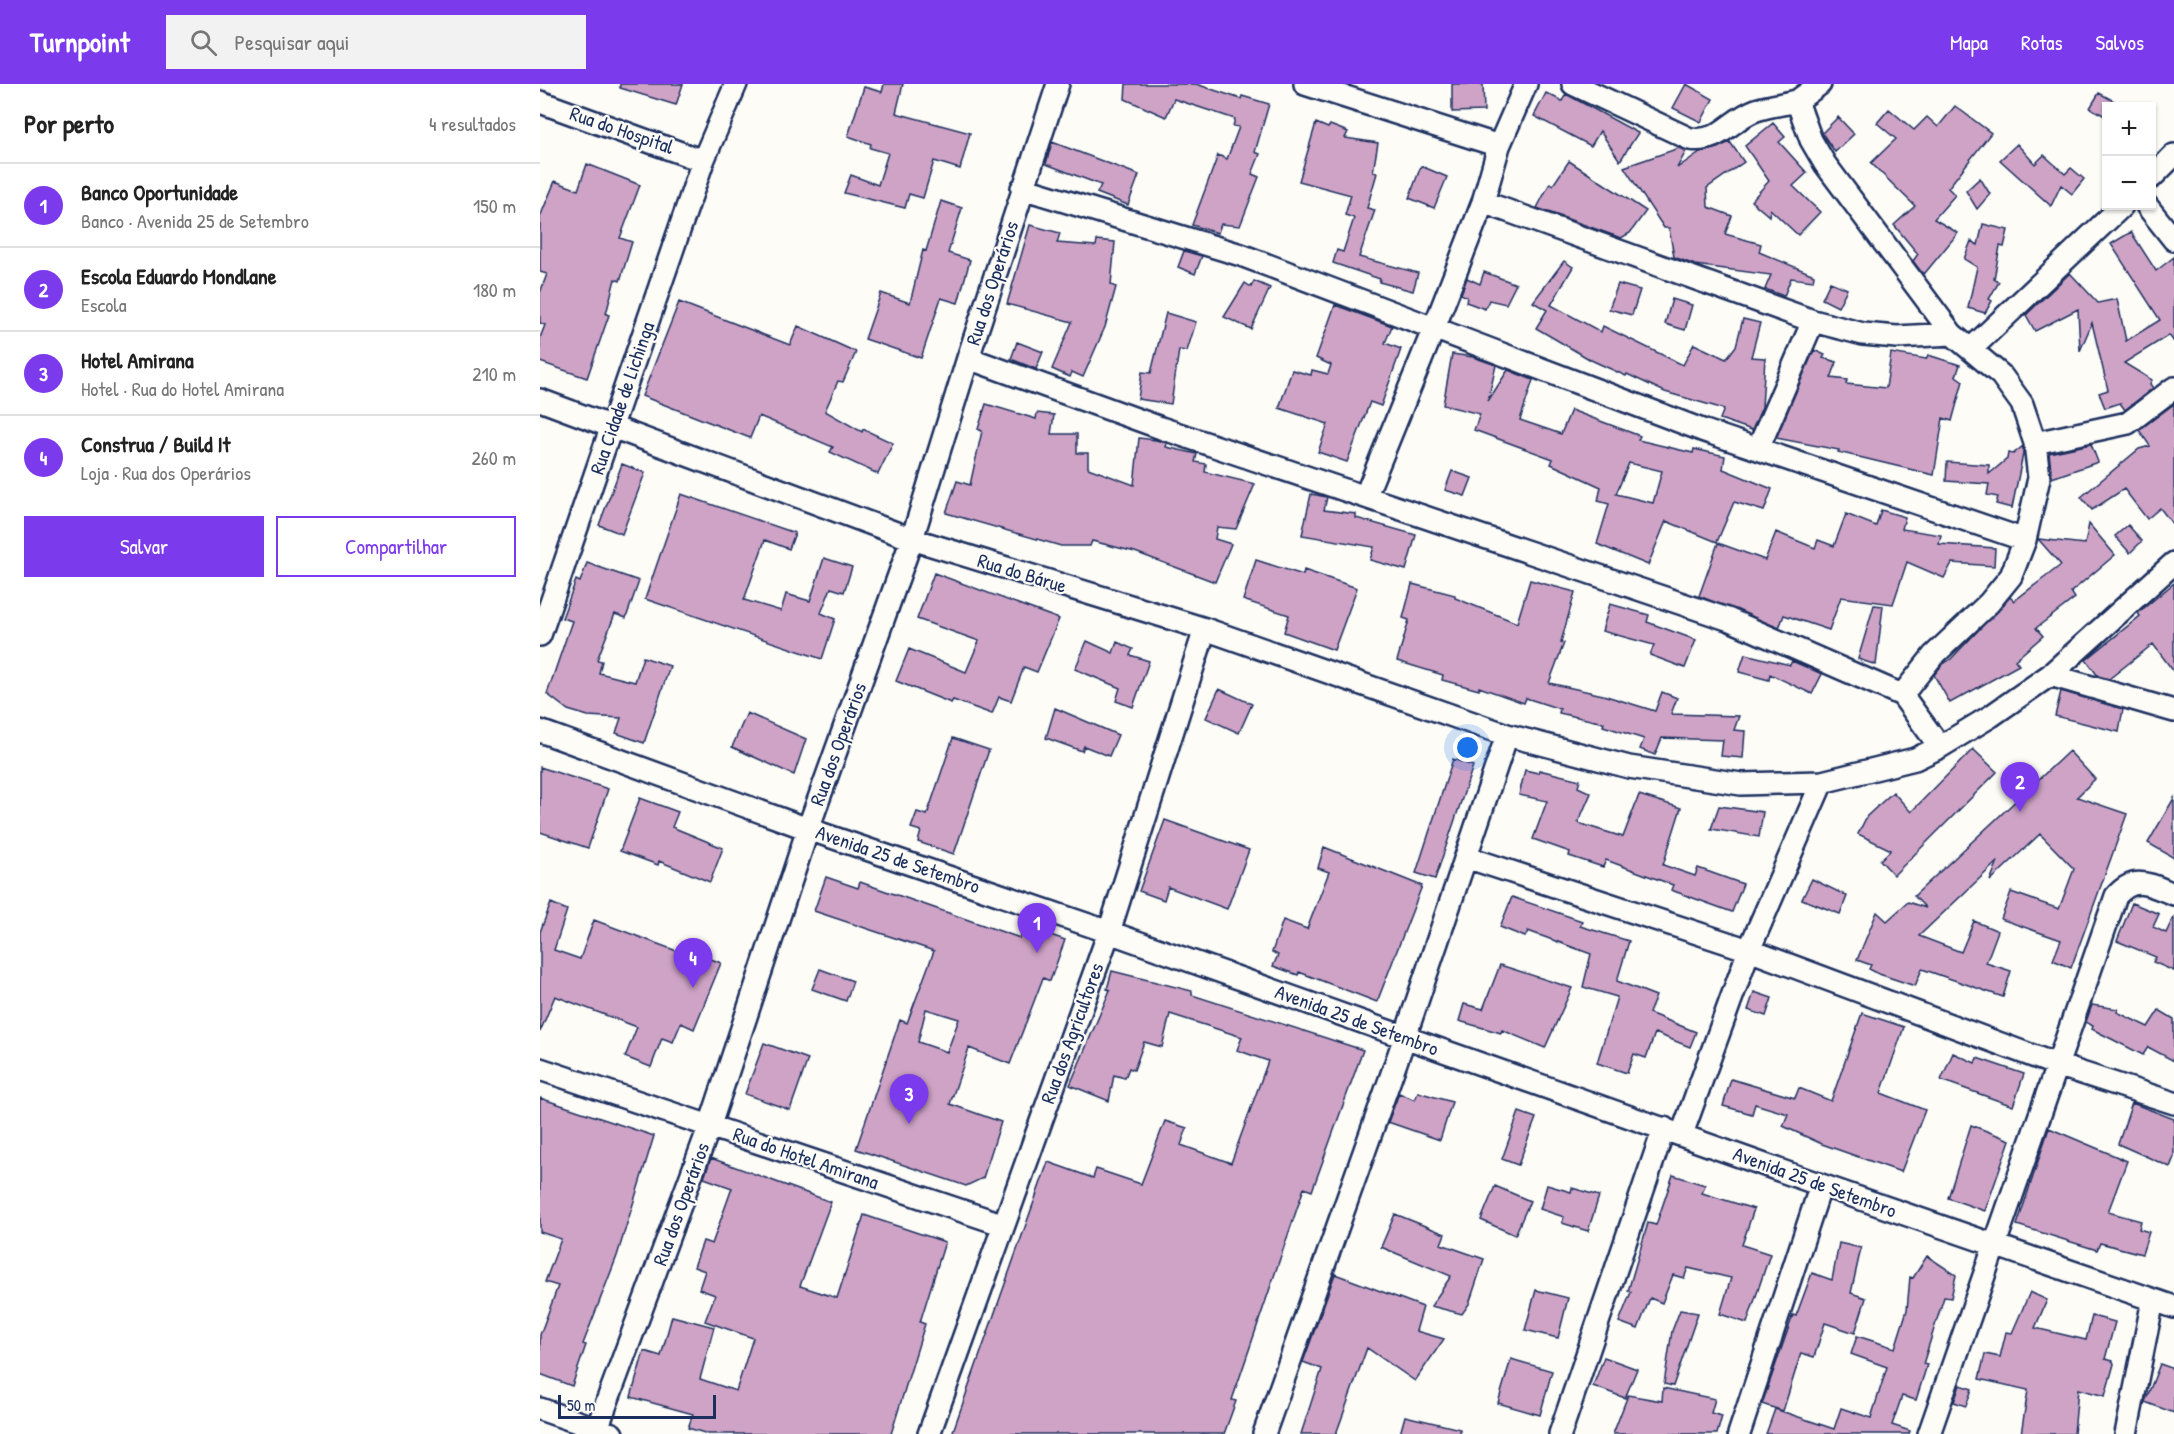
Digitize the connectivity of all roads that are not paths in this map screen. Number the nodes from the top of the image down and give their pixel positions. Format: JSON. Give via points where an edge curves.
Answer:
{"nodes":[{"id":1,"x":736,"y":84,"type":"edge"},
{"id":2,"x":1058,"y":84,"type":"edge"},
{"id":3,"x":1305,"y":84,"type":"edge"},
{"id":4,"x":1526,"y":84,"type":"edge"},
{"id":5,"x":1573,"y":84,"type":"edge"},
{"id":6,"x":1820,"y":84,"type":"edge"},
{"id":7,"x":1797,"y":101,"type":"junction"},
{"id":8,"x":540,"y":102,"type":"edge"},
{"id":9,"x":1499,"y":146,"type":"junction"},
{"id":10,"x":2174,"y":155,"type":"edge"},
{"id":11,"x":703,"y":160,"type":"junction"},
{"id":12,"x":2156,"y":172,"type":"edge"},
{"id":13,"x":1022,"y":188,"type":"junction"},
{"id":14,"x":1483,"y":202,"type":"junction"},
{"id":15,"x":2118,"y":210,"type":"edge"},
{"id":16,"x":2149,"y":210,"type":"edge"},
{"id":17,"x":2174,"y":240,"type":"edge"},
{"id":18,"x":1813,"y":321,"type":"junction"},
{"id":19,"x":1434,"y":328,"type":"junction"},
{"id":20,"x":1952,"y":334,"type":"junction"},
{"id":21,"x":1972,"y":348,"type":"junction"},
{"id":22,"x":968,"y":358,"type":"junction"},
{"id":23,"x":2174,"y":388,"type":"edge"},
{"id":24,"x":540,"y":400,"type":"edge"},
{"id":25,"x":612,"y":426,"type":"junction"},
{"id":26,"x":2035,"y":443,"type":"junction"},
{"id":27,"x":1758,"y":449,"type":"junction"},
{"id":28,"x":1366,"y":495,"type":"junction"},
{"id":29,"x":912,"y":538,"type":"junction"},
{"id":30,"x":2025,"y":540,"type":"junction"},
{"id":31,"x":2174,"y":563,"type":"edge"},
{"id":32,"x":1205,"y":629,"type":"junction"},
{"id":33,"x":540,"y":635,"type":"edge"},
{"id":34,"x":2050,"y":675,"type":"junction"},
{"id":35,"x":1902,"y":695,"type":"junction"},
{"id":36,"x":2174,"y":711,"type":"edge"},
{"id":37,"x":540,"y":731,"type":"edge"},
{"id":38,"x":1507,"y":735,"type":"junction"},
{"id":39,"x":1940,"y":747,"type":"junction"},
{"id":40,"x":1822,"y":782,"type":"junction"},
{"id":41,"x":808,"y":829,"type":"junction"},
{"id":42,"x":1466,"y":857,"type":"junction"},
{"id":43,"x":2174,"y":894,"type":"edge"},
{"id":44,"x":1109,"y":932,"type":"junction"},
{"id":45,"x":1749,"y":950,"type":"junction"},
{"id":46,"x":1405,"y":1037,"type":"junction"},
{"id":47,"x":2057,"y":1065,"type":"junction"},
{"id":48,"x":540,"y":1069,"type":"edge"},
{"id":49,"x":2174,"y":1103,"type":"edge"},
{"id":50,"x":710,"y":1125,"type":"junction"},
{"id":51,"x":1673,"y":1131,"type":"junction"},
{"id":52,"x":1821,"y":1185,"type":"junction"},
{"id":53,"x":1004,"y":1225,"type":"junction"},
{"id":54,"x":1994,"y":1244,"type":"junction"},
{"id":55,"x":2153,"y":1300,"type":"junction"},
{"id":56,"x":2174,"y":1307,"type":"edge"},
{"id":57,"x":540,"y":1409,"type":"edge"},
{"id":58,"x":601,"y":1432,"type":"edge"},
{"id":59,"x":929,"y":1434,"type":"edge"},
{"id":60,"x":1264,"y":1434,"type":"edge"},
{"id":61,"x":1560,"y":1434,"type":"edge"},
{"id":62,"x":1739,"y":1434,"type":"edge"},
{"id":63,"x":1929,"y":1434,"type":"edge"},
{"id":64,"x":2126,"y":1434,"type":"edge"}],
"edges":[{"from":1,"to":11,"type":"street","name":"Rua Cidade de Lichinga"},
{"from":2,"to":13,"type":"street","name":"Rua dos Operários"},
{"from":3,"to":9,"type":"street"},
{"from":4,"to":9,"type":"street"},
{"from":5,"to":7,"type":"street","via":[[1690,139],[1702,140],[1714,138],[1755,111]]},
{"from":6,"to":7,"type":"street"},
{"from":7,"to":20,"type":"street","via":[[1811,140],[1825,164]]},
{"from":8,"to":11,"type":"street","name":"Rua do Hospital"},
{"from":9,"to":14,"type":"street"},
{"from":10,"to":12,"type":"street"},
{"from":11,"to":25,"type":"street","name":"Rua Cidade de Lichinga"},
{"from":13,"to":19,"type":"street","via":[[1241,255]]},
{"from":13,"to":22,"type":"street","name":"Rua dos Operários"},
{"from":14,"to":18,"type":"street"},
{"from":14,"to":19,"type":"street"},
{"from":15,"to":21,"type":"street"},
{"from":16,"to":17,"type":"street"},
{"from":18,"to":20,"type":"street","via":[[1863,334]]},
{"from":18,"to":27,"type":"street"},
{"from":19,"to":27,"type":"street"},
{"from":19,"to":28,"type":"street"},
{"from":20,"to":21,"type":"street"},
{"from":21,"to":26,"type":"street","via":[[2001,375],[2022,404]]},
{"from":22,"to":28,"type":"street","via":[[1161,428]]},
{"from":22,"to":29,"type":"street","name":"Rua dos Operários"},
{"from":23,"to":26,"type":"street","via":[[2127,423]]},
{"from":24,"to":25,"type":"street","name":"Rua do Bárue"},
{"from":25,"to":29,"type":"street","name":"Rua do Bárue"},
{"from":25,"to":33,"type":"street","name":"Rua Cidade de Lichinga"},
{"from":26,"to":30,"type":"street","via":[[2039,478]]},
{"from":27,"to":30,"type":"street"},
{"from":28,"to":35,"type":"street","via":[[1730,620]]},
{"from":29,"to":32,"type":"street","name":"Rua do Bárue"},
{"from":29,"to":41,"type":"street","name":"Rua dos Operários"},
{"from":30,"to":35,"type":"street","via":[[2011,576],[1989,603],[1933,656]]},
{"from":31,"to":34,"type":"street","name":"Rua do Bárue"},
{"from":32,"to":38,"type":"street","name":"Rua do Bárue"},
{"from":32,"to":44,"type":"street","name":"Rua dos Agricultores"},
{"from":34,"to":36,"type":"street"},
{"from":34,"to":39,"type":"street","name":"Rua do Bárue"},
{"from":35,"to":39,"type":"street"},
{"from":37,"to":41,"type":"street","name":"Avenida 25 de Setembro"},
{"from":38,"to":40,"type":"street","name":"Rua do Bárue","via":[[1629,767],[1741,784]]},
{"from":38,"to":42,"type":"street"},
{"from":39,"to":40,"type":"street","name":"Rua do Bárue","via":[[1915,759]]},
{"from":40,"to":45,"type":"street"},
{"from":41,"to":44,"type":"street","name":"Avenida 25 de Setembro"},
{"from":41,"to":50,"type":"street","name":"Rua dos Operários"},
{"from":42,"to":45,"type":"street"},
{"from":42,"to":46,"type":"street"},
{"from":43,"to":47,"type":"street","via":[[2142,882],[2126,885],[2116,896]]},
{"from":44,"to":46,"type":"street","name":"Avenida 25 de Setembro"},
{"from":44,"to":53,"type":"street","name":"Rua dos Agricultores"},
{"from":45,"to":47,"type":"street"},
{"from":45,"to":51,"type":"street"},
{"from":46,"to":51,"type":"street","name":"Avenida 25 de Setembro"},
{"from":46,"to":60,"type":"street"},
{"from":47,"to":49,"type":"street"},
{"from":47,"to":54,"type":"street"},
{"from":48,"to":50,"type":"street","name":"Rua do Hotel Amirana"},
{"from":50,"to":53,"type":"street","name":"Rua do Hotel Amirana"},
{"from":50,"to":58,"type":"street","name":"Rua dos Operários"},
{"from":51,"to":52,"type":"street","name":"Avenida 25 de Setembro"},
{"from":51,"to":61,"type":"street"},
{"from":52,"to":54,"type":"street","name":"Avenida 25 de Setembro"},
{"from":52,"to":62,"type":"street"},
{"from":53,"to":59,"type":"street","name":"Rua dos Agricultores"},
{"from":54,"to":55,"type":"street","name":"Avenida 25 de Setembro"},
{"from":54,"to":63,"type":"street"},
{"from":55,"to":56,"type":"street","name":"Avenida 25 de Setembro"},
{"from":55,"to":64,"type":"street"},
{"from":57,"to":58,"type":"street"}]}
